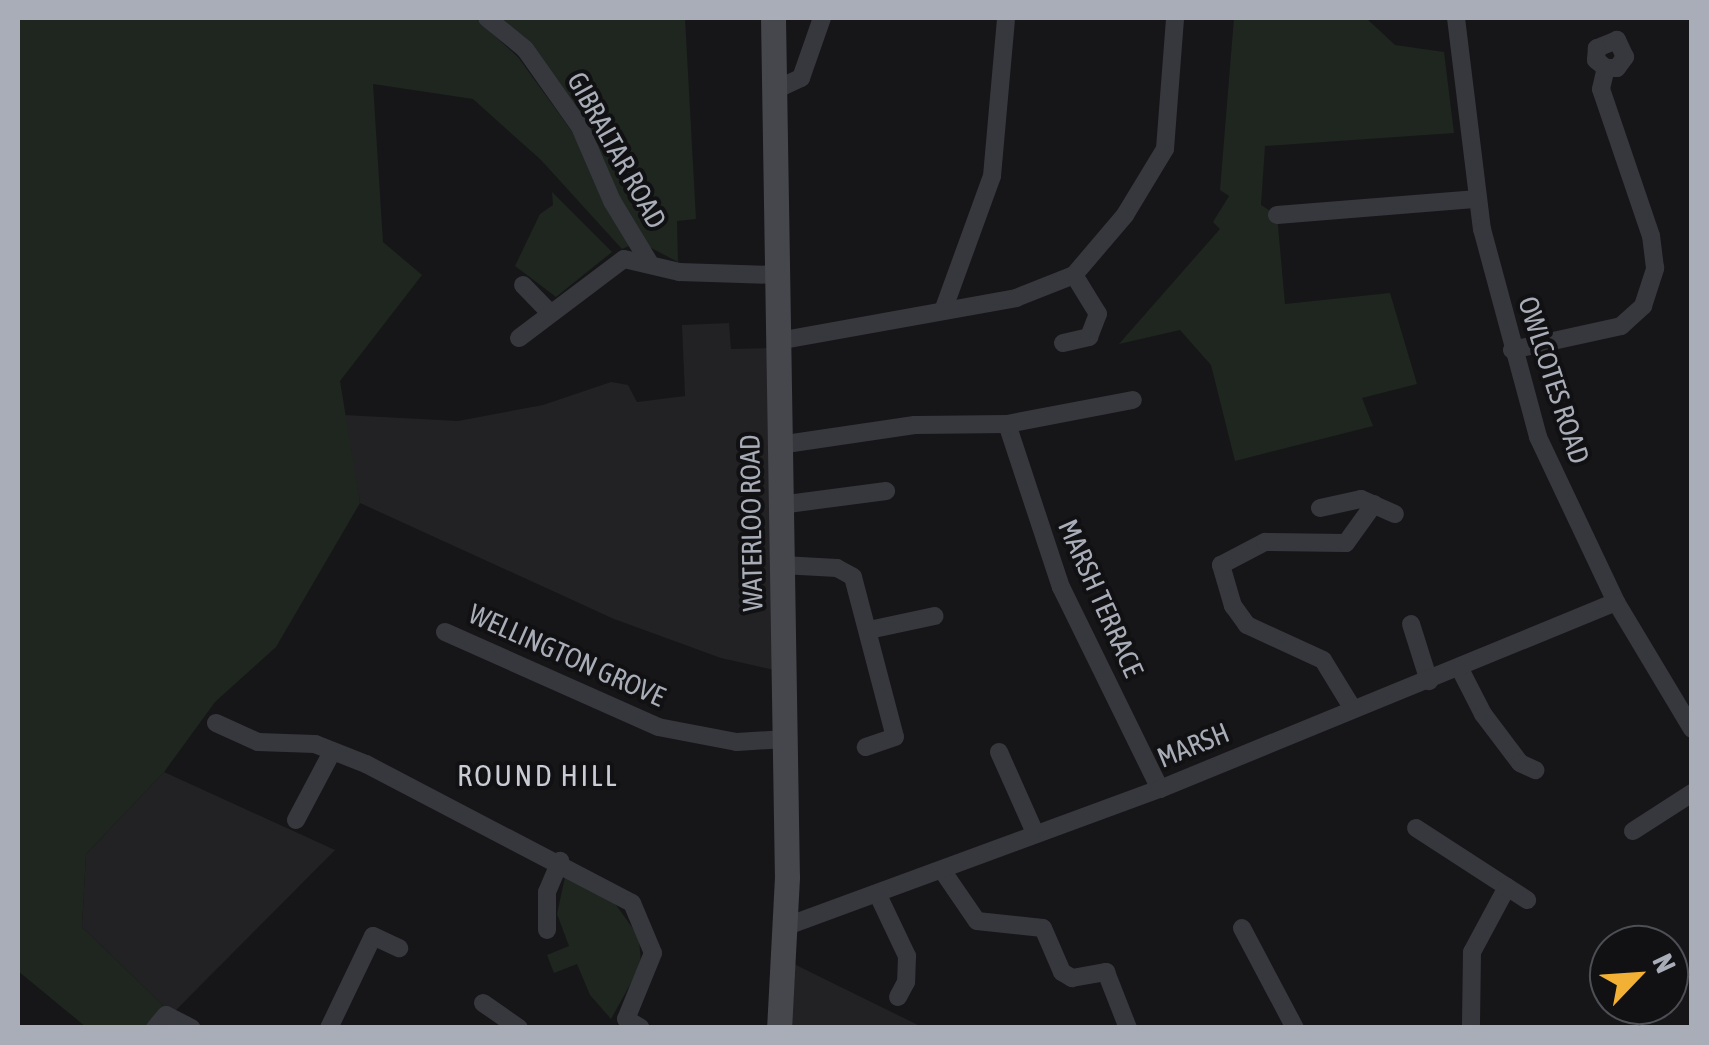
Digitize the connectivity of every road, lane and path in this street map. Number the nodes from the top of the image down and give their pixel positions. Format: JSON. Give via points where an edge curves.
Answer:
{"nodes":[{"id":1,"x":487,"y":18,"type":"edge"},
{"id":2,"x":773,"y":18,"type":"edge"},
{"id":3,"x":822,"y":18,"type":"edge"},
{"id":4,"x":1006,"y":18,"type":"edge"},
{"id":5,"x":1174,"y":18,"type":"edge"},
{"id":6,"x":1456,"y":18,"type":"edge"},
{"id":7,"x":1606,"y":68,"type":"dead end"},
{"id":8,"x":775,"y":90,"type":"junction"},
{"id":9,"x":1477,"y":199,"type":"junction"},
{"id":10,"x":1277,"y":215,"type":"dead end"},
{"id":11,"x":650,"y":262,"type":"junction"},
{"id":12,"x":777,"y":275,"type":"junction"},
{"id":13,"x":1074,"y":275,"type":"junction"},
{"id":14,"x":523,"y":286,"type":"dead end"},
{"id":15,"x":944,"y":308,"type":"junction"},
{"id":16,"x":549,"y":312,"type":"junction"},
{"id":17,"x":520,"y":338,"type":"dead end"},
{"id":18,"x":778,"y":341,"type":"junction"},
{"id":19,"x":1063,"y":342,"type":"dead end"},
{"id":20,"x":1512,"y":350,"type":"junction"},
{"id":21,"x":1133,"y":400,"type":"dead end"},
{"id":22,"x":1007,"y":424,"type":"junction"},
{"id":23,"x":779,"y":445,"type":"junction"},
{"id":24,"x":886,"y":491,"type":"dead end"},
{"id":25,"x":1374,"y":504,"type":"junction"},
{"id":26,"x":780,"y":505,"type":"junction"},
{"id":27,"x":1320,"y":508,"type":"dead end"},
{"id":28,"x":1395,"y":514,"type":"dead end"},
{"id":29,"x":782,"y":565,"type":"junction"},
{"id":30,"x":1616,"y":602,"type":"junction"},
{"id":31,"x":935,"y":616,"type":"dead end"},
{"id":32,"x":1412,"y":624,"type":"dead end"},
{"id":33,"x":869,"y":630,"type":"junction"},
{"id":34,"x":446,"y":632,"type":"dead end"},
{"id":35,"x":1460,"y":669,"type":"junction"},
{"id":36,"x":1429,"y":682,"type":"junction"},
{"id":37,"x":1353,"y":709,"type":"junction"},
{"id":38,"x":216,"y":723,"type":"dead end"},
{"id":39,"x":1691,"y":728,"type":"edge"},
{"id":40,"x":785,"y":739,"type":"junction"},
{"id":41,"x":866,"y":746,"type":"dead end"},
{"id":42,"x":332,"y":752,"type":"junction"},
{"id":43,"x":999,"y":752,"type":"dead end"},
{"id":44,"x":1535,"y":770,"type":"dead end"},
{"id":45,"x":1160,"y":789,"type":"junction"},
{"id":46,"x":1692,"y":793,"type":"edge"},
{"id":47,"x":296,"y":820,"type":"dead end"},
{"id":48,"x":1416,"y":828,"type":"dead end"},
{"id":49,"x":1633,"y":831,"type":"dead end"},
{"id":50,"x":1035,"y":833,"type":"junction"},
{"id":51,"x":560,"y":861,"type":"junction"},
{"id":52,"x":944,"y":873,"type":"junction"},
{"id":53,"x":1507,"y":887,"type":"junction"},
{"id":54,"x":878,"y":895,"type":"junction"},
{"id":55,"x":1527,"y":900,"type":"dead end"},
{"id":56,"x":787,"y":926,"type":"junction"},
{"id":57,"x":1242,"y":928,"type":"dead end"},
{"id":58,"x":547,"y":930,"type":"dead end"},
{"id":59,"x":399,"y":948,"type":"dead end"},
{"id":60,"x":898,"y":997,"type":"dead end"},
{"id":61,"x":484,"y":1003,"type":"dead end"},
{"id":62,"x":160,"y":1022,"type":"edge"},
{"id":63,"x":628,"y":1025,"type":"edge"},
{"id":64,"x":192,"y":1028,"type":"edge"},
{"id":65,"x":329,"y":1028,"type":"edge"},
{"id":66,"x":519,"y":1028,"type":"edge"},
{"id":67,"x":779,"y":1028,"type":"edge"},
{"id":68,"x":1128,"y":1028,"type":"edge"},
{"id":69,"x":1295,"y":1028,"type":"edge"},
{"id":70,"x":1471,"y":1028,"type":"edge"}],
"edges":[{"from":1,"to":11,"type":"street","name":"GIBRALTAR ROAD","via":[[524,49],[580,127],[612,201]]},
{"from":2,"to":8,"type":"main road","name":"WATERLOO ROAD"},
{"from":3,"to":8,"type":"street","via":[[801,78]]},
{"from":4,"to":15,"type":"street","via":[[992,176]]},
{"from":5,"to":13,"type":"street","via":[[1165,149],[1126,215]]},
{"from":6,"to":9,"type":"street","name":"OWLCOTES ROAD"},
{"from":7,"to":20,"type":"street","via":[[1601,89],[1651,236],[1655,268],[1644,306],[1621,326]]},
{"from":8,"to":12,"type":"main road","name":"WATERLOO ROAD"},
{"from":9,"to":10,"type":"street"},
{"from":9,"to":20,"type":"street","name":"OWLCOTES ROAD"},
{"from":11,"to":12,"type":"street","name":"GIBRALTAR ROAD","via":[[679,272]]},
{"from":11,"to":16,"type":"street","via":[[614,263]]},
{"from":12,"to":18,"type":"main road","name":"WATERLOO ROAD"},
{"from":13,"to":15,"type":"street","via":[[1016,298]]},
{"from":13,"to":19,"type":"street","via":[[1098,314],[1089,337]]},
{"from":14,"to":16,"type":"street"},
{"from":15,"to":18,"type":"street"},
{"from":16,"to":17,"type":"street"},
{"from":18,"to":23,"type":"main road","name":"WATERLOO ROAD"},
{"from":20,"to":30,"type":"street","name":"OWLCOTES ROAD","via":[[1538,437]]},
{"from":21,"to":22,"type":"street"},
{"from":22,"to":23,"type":"street","via":[[915,425]]},
{"from":22,"to":45,"type":"street","name":"MARSH TERRACE","via":[[1061,587]]},
{"from":23,"to":26,"type":"main road","name":"WATERLOO ROAD"},
{"from":24,"to":26,"type":"street"},
{"from":25,"to":27,"type":"street","via":[[1350,498]]},
{"from":25,"to":28,"type":"street"},
{"from":25,"to":37,"type":"street","via":[[1346,543],[1266,542],[1222,565],[1233,606],[1247,625],[1323,660]]},
{"from":26,"to":29,"type":"main road","name":"WATERLOO ROAD"},
{"from":29,"to":33,"type":"street","via":[[837,568],[853,578]]},
{"from":29,"to":40,"type":"main road","name":"WATERLOO ROAD"},
{"from":30,"to":35,"type":"street","name":"MARSH"},
{"from":30,"to":39,"type":"street","name":"OWLCOTES ROAD"},
{"from":31,"to":33,"type":"street"},
{"from":32,"to":36,"type":"street"},
{"from":33,"to":41,"type":"street","via":[[895,737]]},
{"from":34,"to":40,"type":"street","name":"WELLINGTON GROVE","via":[[658,727],[737,742]]},
{"from":35,"to":36,"type":"street","name":"MARSH"},
{"from":35,"to":44,"type":"street","via":[[1482,714],[1520,763]]},
{"from":36,"to":37,"type":"street","name":"MARSH"},
{"from":37,"to":45,"type":"street","name":"MARSH"},
{"from":38,"to":42,"type":"street","via":[[274,746],[315,744]]},
{"from":40,"to":56,"type":"main road","name":"WATERLOO ROAD"},
{"from":42,"to":47,"type":"street"},
{"from":42,"to":51,"type":"street"},
{"from":43,"to":50,"type":"street"},
{"from":45,"to":50,"type":"street","name":"MARSH"},
{"from":46,"to":49,"type":"street"},
{"from":48,"to":53,"type":"street"},
{"from":50,"to":52,"type":"street","name":"MARSH"},
{"from":51,"to":58,"type":"street","via":[[548,892]]},
{"from":51,"to":63,"type":"street","via":[[632,902],[648,928],[650,974]]},
{"from":52,"to":54,"type":"street","name":"MARSH"},
{"from":52,"to":68,"type":"street","via":[[974,930],[1043,928],[1062,972],[1072,978],[1106,972]]},
{"from":53,"to":55,"type":"street"},
{"from":53,"to":70,"type":"street","via":[[1472,952]]},
{"from":54,"to":56,"type":"street","name":"MARSH"},
{"from":54,"to":60,"type":"street","via":[[907,956]]},
{"from":56,"to":67,"type":"main road","name":"WATERLOO ROAD"},
{"from":57,"to":69,"type":"street"},
{"from":59,"to":65,"type":"street","via":[[368,933]]},
{"from":61,"to":66,"type":"street"},
{"from":62,"to":64,"type":"street"}]}
